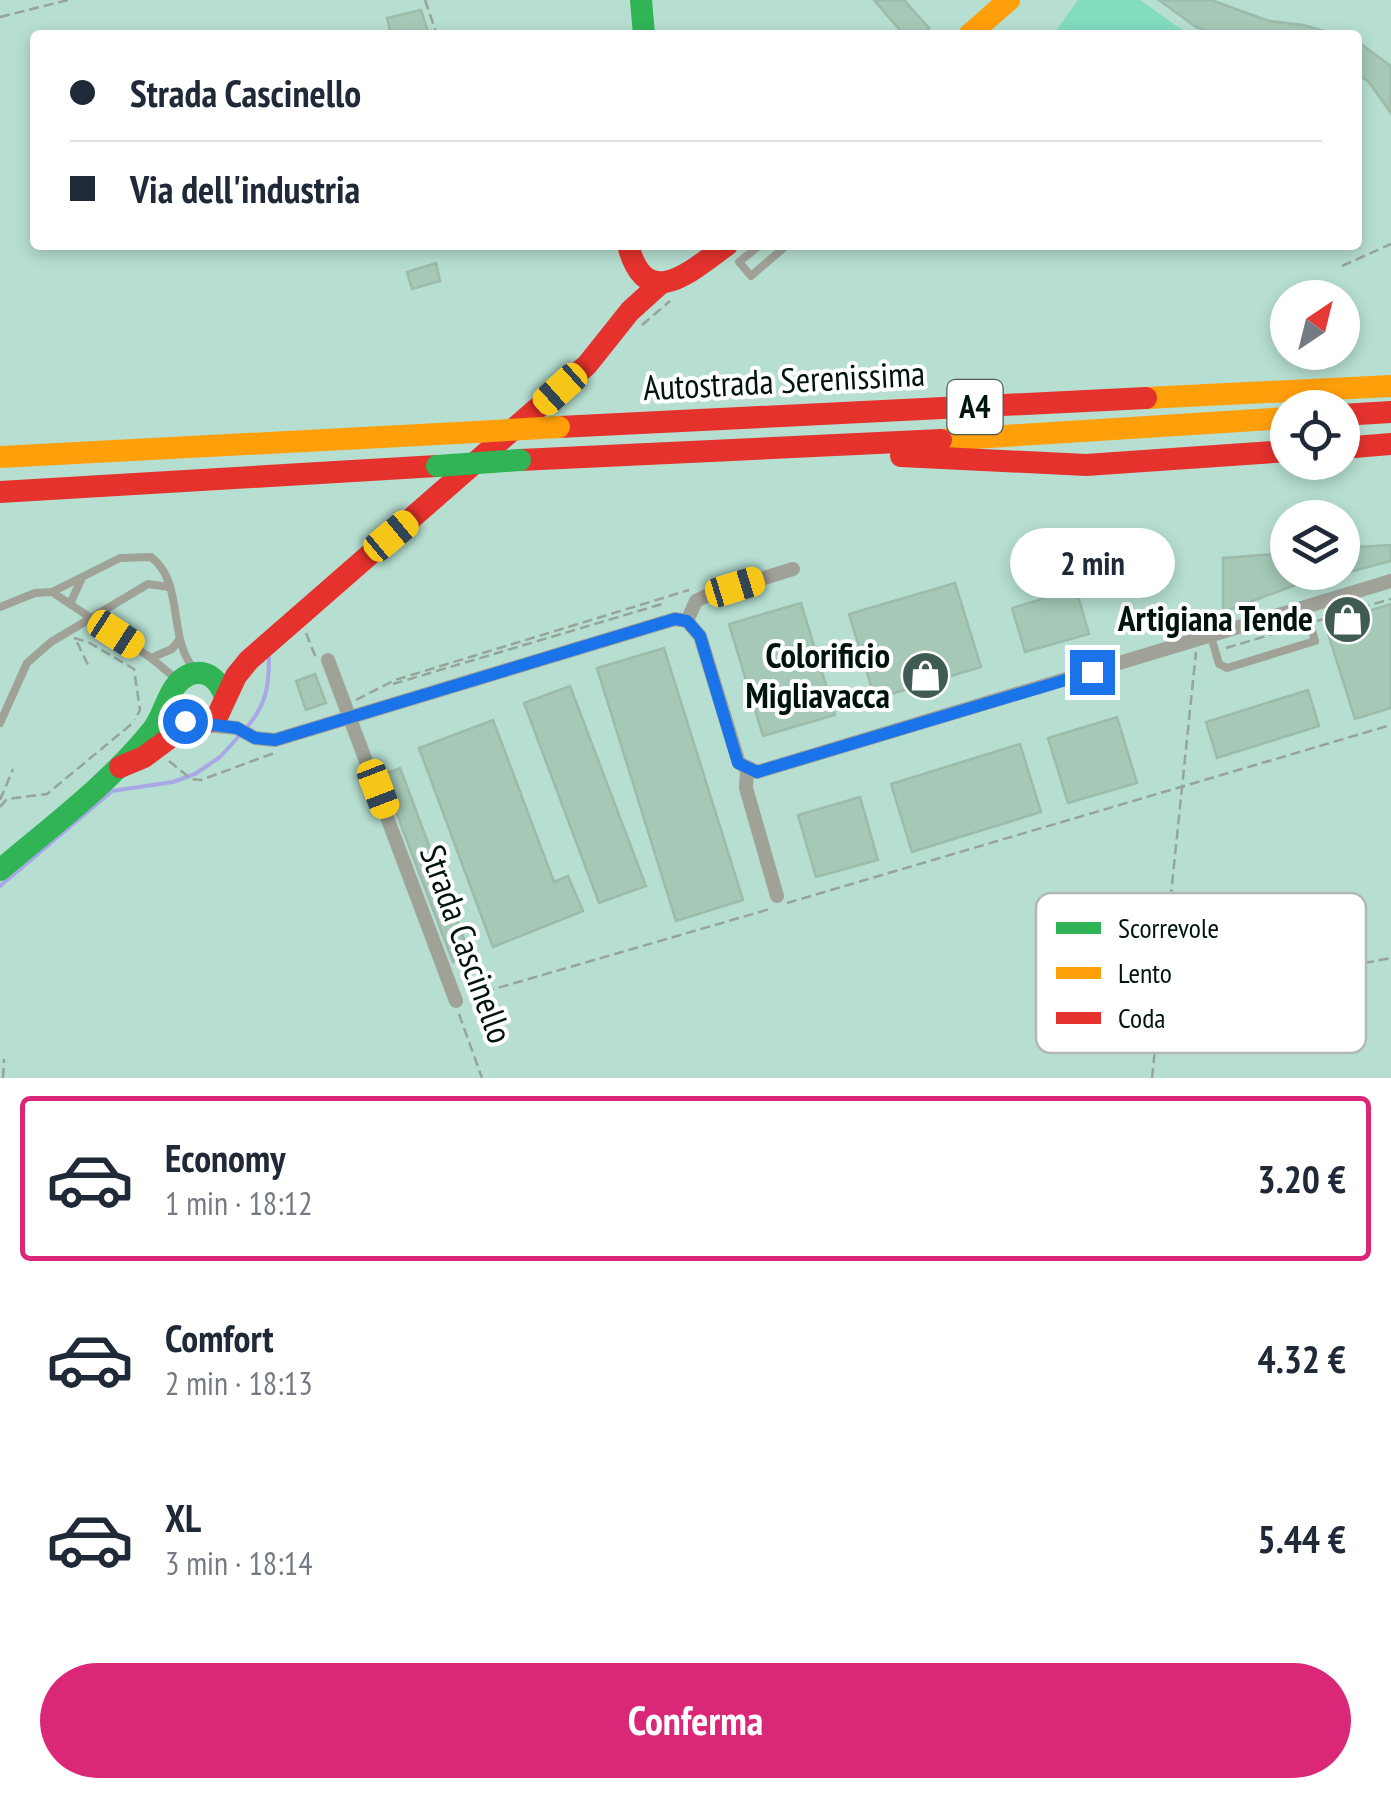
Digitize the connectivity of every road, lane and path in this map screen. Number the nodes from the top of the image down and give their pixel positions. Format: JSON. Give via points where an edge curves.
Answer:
{"nodes":[{"id":1,"x":68,"y":0,"type":"edge"},
{"id":2,"x":425,"y":0,"type":"edge"},
{"id":3,"x":641,"y":0,"type":"edge"},
{"id":4,"x":1009,"y":0,"type":"edge"},
{"id":5,"x":0,"y":17,"type":"edge"},
{"id":6,"x":435,"y":30,"type":"edge"},
{"id":7,"x":644,"y":30,"type":"edge"},
{"id":8,"x":975,"y":30,"type":"edge"},
{"id":9,"x":1391,"y":244,"type":"edge"},
{"id":10,"x":754,"y":250,"type":"edge"},
{"id":11,"x":781,"y":250,"type":"edge"},
{"id":12,"x":631,"y":256,"type":"edge"},
{"id":13,"x":696,"y":256,"type":"edge"},
{"id":14,"x":1342,"y":266,"type":"dead end"},
{"id":15,"x":669,"y":289,"type":"junction"},
{"id":16,"x":638,"y":330,"type":"dead end"},
{"id":17,"x":587,"y":365,"type":"junction"},
{"id":18,"x":1391,"y":386,"type":"edge"},
{"id":19,"x":1391,"y":412,"type":"edge"},
{"id":20,"x":1360,"y":414,"type":"edge"},
{"id":21,"x":1270,"y":419,"type":"edge"},
{"id":22,"x":1391,"y":444,"type":"edge"},
{"id":23,"x":1360,"y":447,"type":"edge"},
{"id":24,"x":772,"y":450,"type":"junction"},
{"id":25,"x":1270,"y":452,"type":"edge"},
{"id":26,"x":0,"y":457,"type":"edge"},
{"id":27,"x":0,"y":492,"type":"edge"},
{"id":28,"x":793,"y":569,"type":"dead end"},
{"id":29,"x":81,"y":580,"type":"junction"},
{"id":30,"x":1391,"y":581,"type":"edge"},
{"id":31,"x":169,"y":587,"type":"junction"},
{"id":32,"x":52,"y":592,"type":"junction"},
{"id":33,"x":706,"y":596,"type":"junction"},
{"id":34,"x":70,"y":604,"type":"junction"},
{"id":35,"x":662,"y":604,"type":"dead end"},
{"id":36,"x":0,"y":607,"type":"edge"},
{"id":37,"x":1306,"y":607,"type":"junction"},
{"id":38,"x":92,"y":618,"type":"junction"},
{"id":39,"x":293,"y":619,"type":"junction"},
{"id":40,"x":687,"y":621,"type":"junction"},
{"id":41,"x":69,"y":631,"type":"junction"},
{"id":42,"x":1204,"y":638,"type":"junction"},
{"id":43,"x":179,"y":640,"type":"junction"},
{"id":44,"x":76,"y":641,"type":"junction"},
{"id":45,"x":151,"y":658,"type":"junction"},
{"id":46,"x":328,"y":660,"type":"joint"},
{"id":47,"x":88,"y":666,"type":"dead end"},
{"id":48,"x":190,"y":679,"type":"junction"},
{"id":49,"x":391,"y":684,"type":"junction"},
{"id":50,"x":225,"y":700,"type":"junction"},
{"id":51,"x":348,"y":711,"type":"junction"},
{"id":52,"x":0,"y":723,"type":"edge"},
{"id":53,"x":204,"y":725,"type":"junction"},
{"id":54,"x":1391,"y":725,"type":"edge"},
{"id":55,"x":237,"y":728,"type":"junction"},
{"id":56,"x":157,"y":747,"type":"junction"},
{"id":57,"x":288,"y":748,"type":"dead end"},
{"id":58,"x":120,"y":767,"type":"junction"},
{"id":59,"x":747,"y":769,"type":"junction"},
{"id":60,"x":13,"y":770,"type":"dead end"},
{"id":61,"x":1181,"y":786,"type":"junction"},
{"id":62,"x":0,"y":800,"type":"edge"},
{"id":63,"x":0,"y":807,"type":"edge"},
{"id":64,"x":0,"y":870,"type":"edge"},
{"id":65,"x":1170,"y":893,"type":"edge"},
{"id":66,"x":778,"y":896,"type":"dead end"},
{"id":67,"x":1391,"y":958,"type":"edge"},
{"id":68,"x":1366,"y":963,"type":"edge"},
{"id":69,"x":456,"y":1001,"type":"junction"},
{"id":70,"x":1154,"y":1053,"type":"edge"},
{"id":71,"x":4,"y":1059,"type":"dead end"},
{"id":72,"x":3,"y":1078,"type":"edge"},
{"id":73,"x":482,"y":1078,"type":"edge"},
{"id":74,"x":1152,"y":1078,"type":"edge"}],
"edges":[{"from":1,"to":5,"type":"path"},
{"from":2,"to":6,"type":"path"},
{"from":3,"to":7,"type":"main road"},
{"from":4,"to":8,"type":"main road"},
{"from":9,"to":14,"type":"path"},
{"from":10,"to":11,"type":"lane","via":[[740,262],[751,276]]},
{"from":12,"to":15,"type":"main road","via":[[646,278]]},
{"from":12,"to":17,"type":"main road","via":[[616,318]]},
{"from":13,"to":15,"type":"main road"},
{"from":15,"to":16,"type":"path"},
{"from":15,"to":17,"type":"main road","via":[[630,311]]},
{"from":17,"to":39,"type":"main road"},
{"from":18,"to":26,"type":"main road","name":"Autostrada Serenissima","number":"A4","bridge":true},
{"from":19,"to":20,"type":"main road"},
{"from":21,"to":24,"type":"main road","name":"Autostrada Serenissima","number":"A4"},
{"from":22,"to":23,"type":"main road"},
{"from":24,"to":25,"type":"main road","via":[[1086,465]]},
{"from":24,"to":27,"type":"main road","name":"Autostrada Serenissima","number":"A4","bridge":true},
{"from":28,"to":33,"type":"street"},
{"from":29,"to":31,"type":"lane","via":[[120,558],[142,555],[160,564]]},
{"from":29,"to":32,"type":"lane"},
{"from":29,"to":34,"type":"lane"},
{"from":30,"to":37,"type":"street"},
{"from":31,"to":38,"type":"lane","via":[[148,584]]},
{"from":31,"to":43,"type":"lane"},
{"from":32,"to":34,"type":"lane"},
{"from":32,"to":36,"type":"lane"},
{"from":33,"to":40,"type":"street"},
{"from":33,"to":49,"type":"path","via":[[702,586]]},
{"from":34,"to":38,"type":"lane"},
{"from":35,"to":49,"type":"path"},
{"from":37,"to":42,"type":"street"},
{"from":37,"to":42,"type":"lane","via":[[1316,641],[1226,668]]},
{"from":38,"to":41,"type":"lane"},
{"from":38,"to":45,"type":"lane"},
{"from":39,"to":46,"type":"path","via":[[318,664]]},
{"from":39,"to":48,"type":"main road"},
{"from":39,"to":50,"type":"main road","via":[[248,660]]},
{"from":40,"to":51,"type":"street","via":[[666,620]]},
{"from":40,"to":59,"type":"street","via":[[700,636],[738,763]]},
{"from":41,"to":44,"type":"path"},
{"from":41,"to":52,"type":"lane","via":[[27,663]]},
{"from":42,"to":59,"type":"street","via":[[768,770]]},
{"from":42,"to":61,"type":"path"},
{"from":43,"to":45,"type":"lane"},
{"from":43,"to":48,"type":"lane"},
{"from":44,"to":47,"type":"path"},
{"from":44,"to":63,"type":"path","via":[[134,669],[140,710],[47,794],[8,799]]},
{"from":45,"to":48,"type":"lane"},
{"from":46,"to":51,"type":"street","name":"Strada Cascinello"},
{"from":48,"to":50,"type":"main road","via":[[220,683]]},
{"from":48,"to":53,"type":"main road","via":[[174,706],[180,718]]},
{"from":48,"to":58,"type":"main road"},
{"from":49,"to":51,"type":"path"},
{"from":50,"to":53,"type":"main road","via":[[220,714]]},
{"from":50,"to":55,"type":"street"},
{"from":51,"to":55,"type":"street","via":[[275,740]]},
{"from":51,"to":69,"type":"street","name":"Strada Cascinello"},
{"from":53,"to":55,"type":"street"},
{"from":53,"to":56,"type":"main road"},
{"from":54,"to":61,"type":"path"},
{"from":56,"to":57,"type":"path","via":[[178,770],[202,780]]},
{"from":56,"to":58,"type":"main road"},
{"from":58,"to":64,"type":"main road"},
{"from":59,"to":66,"type":"street","via":[[746,788]]},
{"from":60,"to":62,"type":"path"},
{"from":61,"to":65,"type":"path"},
{"from":61,"to":69,"type":"path"},
{"from":67,"to":68,"type":"path"},
{"from":69,"to":73,"type":"path","name":"Strada Cascinello"},
{"from":70,"to":74,"type":"path"},
{"from":71,"to":72,"type":"path"}]}
